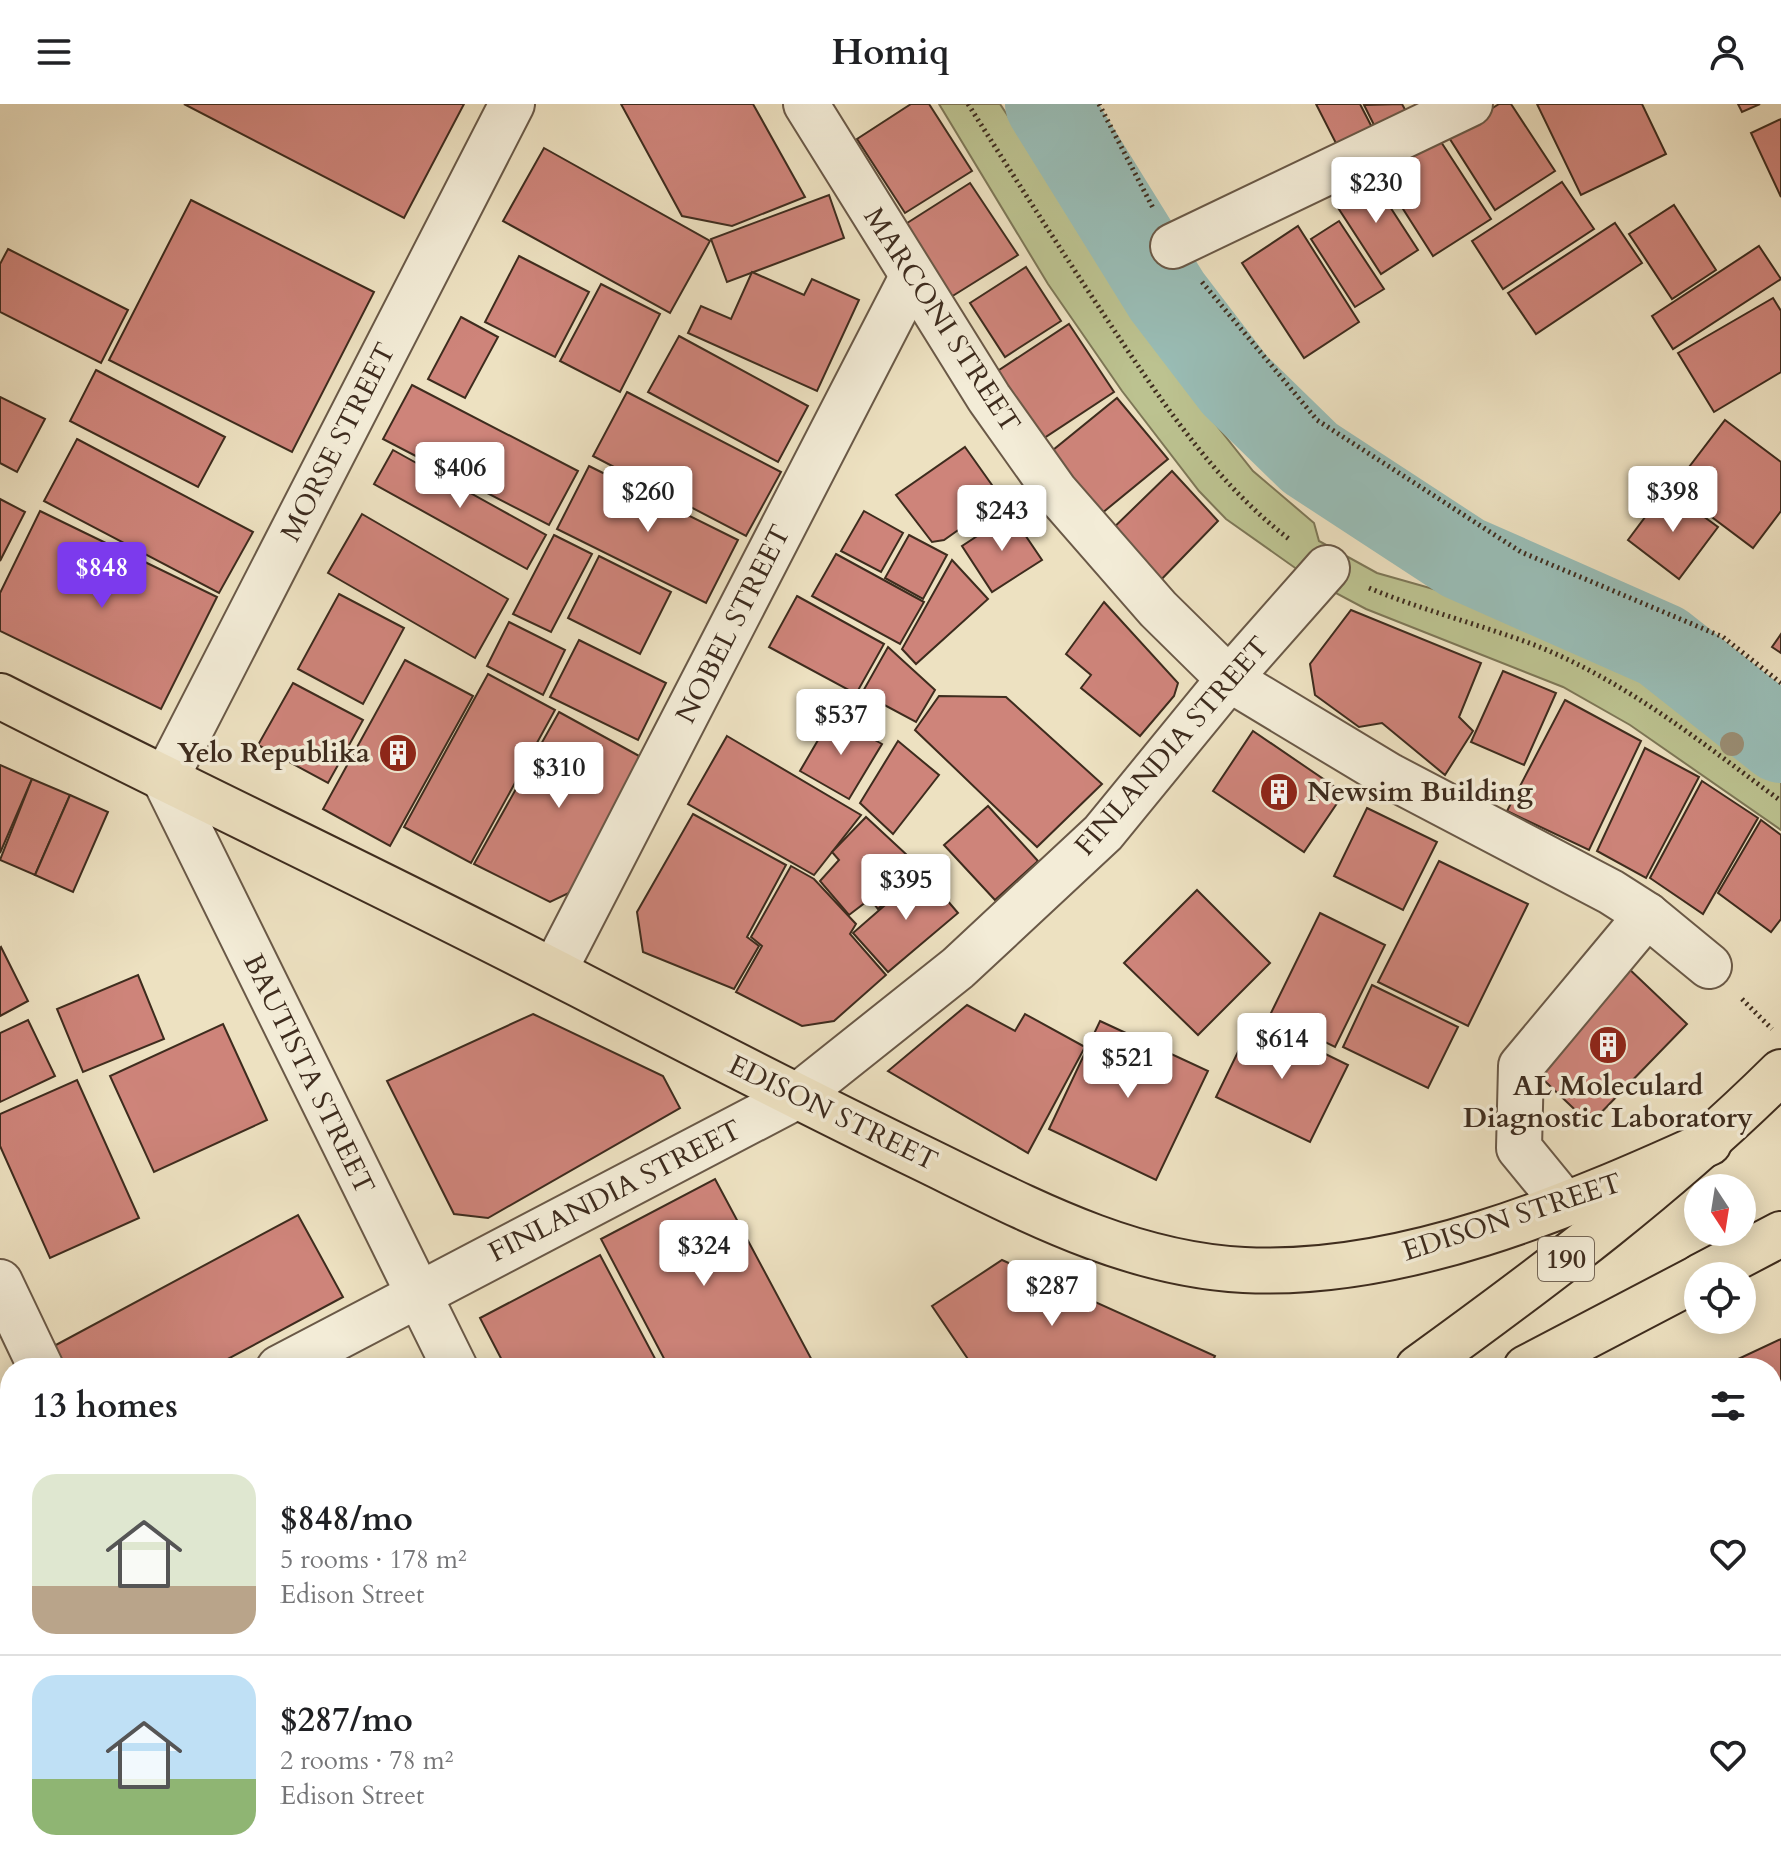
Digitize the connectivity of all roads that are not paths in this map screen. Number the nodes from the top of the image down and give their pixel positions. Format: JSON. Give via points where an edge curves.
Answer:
{"nodes":[{"id":1,"x":512,"y":104,"type":"edge"},
{"id":2,"x":806,"y":104,"type":"edge"},
{"id":3,"x":1470,"y":104,"type":"edge"},
{"id":4,"x":1173,"y":246,"type":"road end"},
{"id":5,"x":912,"y":277,"type":"junction"},
{"id":6,"x":1327,"y":568,"type":"dead end"},
{"id":7,"x":1229,"y":679,"type":"junction"},
{"id":8,"x":0,"y":696,"type":"edge"},
{"id":9,"x":165,"y":780,"type":"junction"},
{"id":10,"x":1647,"y":915,"type":"junction"},
{"id":11,"x":1709,"y":966,"type":"dead end"},
{"id":12,"x":554,"y":971,"type":"junction"},
{"id":13,"x":1780,"y":1054,"type":"edge"},
{"id":14,"x":796,"y":1097,"type":"junction"},
{"id":15,"x":1709,"y":1143,"type":"junction"},
{"id":16,"x":1564,"y":1203,"type":"junction"},
{"id":17,"x":1781,"y":1234,"type":"edge"},
{"id":18,"x":1728,"y":1262,"type":"edge"},
{"id":19,"x":0,"y":1282,"type":"edge"},
{"id":20,"x":1684,"y":1285,"type":"edge"},
{"id":21,"x":418,"y":1293,"type":"junction"},
{"id":22,"x":36,"y":1358,"type":"edge"},
{"id":23,"x":298,"y":1358,"type":"edge"},
{"id":24,"x":450,"y":1358,"type":"edge"},
{"id":25,"x":1431,"y":1358,"type":"edge"},
{"id":26,"x":1545,"y":1358,"type":"edge"}],
"edges":[{"from":1,"to":9,"type":"street","name":"MORSE STREET"},
{"from":2,"to":5,"type":"street","name":"MARCONI STREET"},
{"from":3,"to":4,"type":"street"},
{"from":5,"to":7,"type":"street","name":"MARCONI STREET","via":[[1055,491],[1158,609]]},
{"from":5,"to":12,"type":"street","name":"NOBEL STREET"},
{"from":6,"to":7,"type":"street","name":"FINLANDIA STREET"},
{"from":7,"to":10,"type":"street","name":"MARCONI STREET","via":[[1390,776]]},
{"from":7,"to":14,"type":"street","name":"FINLANDIA STREET","via":[[1103,833],[958,968]]},
{"from":8,"to":9,"type":"main road","name":"EDISON STREET"},
{"from":9,"to":12,"type":"main road","name":"EDISON STREET"},
{"from":9,"to":21,"type":"street","name":"BAUTISTA STREET"},
{"from":10,"to":11,"type":"street","name":"MARCONI STREET"},
{"from":10,"to":16,"type":"street","via":[[1521,1066],[1519,1148]]},
{"from":12,"to":14,"type":"main road","name":"EDISON STREET"},
{"from":13,"to":15,"type":"main road","number":"190"},
{"from":14,"to":16,"type":"main road","name":"EDISON STREET","via":[[1065,1228],[1149,1257],[1205,1267],[1323,1271],[1441,1245]]},
{"from":14,"to":21,"type":"street","name":"FINLANDIA STREET"},
{"from":15,"to":16,"type":"main road","name":"EDISON STREET"},
{"from":15,"to":25,"type":"main road","number":"190","via":[[1600,1233]]},
{"from":17,"to":18,"type":"main road"},
{"from":19,"to":22,"type":"street"},
{"from":20,"to":26,"type":"main road"},
{"from":21,"to":23,"type":"street","name":"FINLANDIA STREET"},
{"from":21,"to":24,"type":"street","name":"BAUTISTA STREET"}]}
